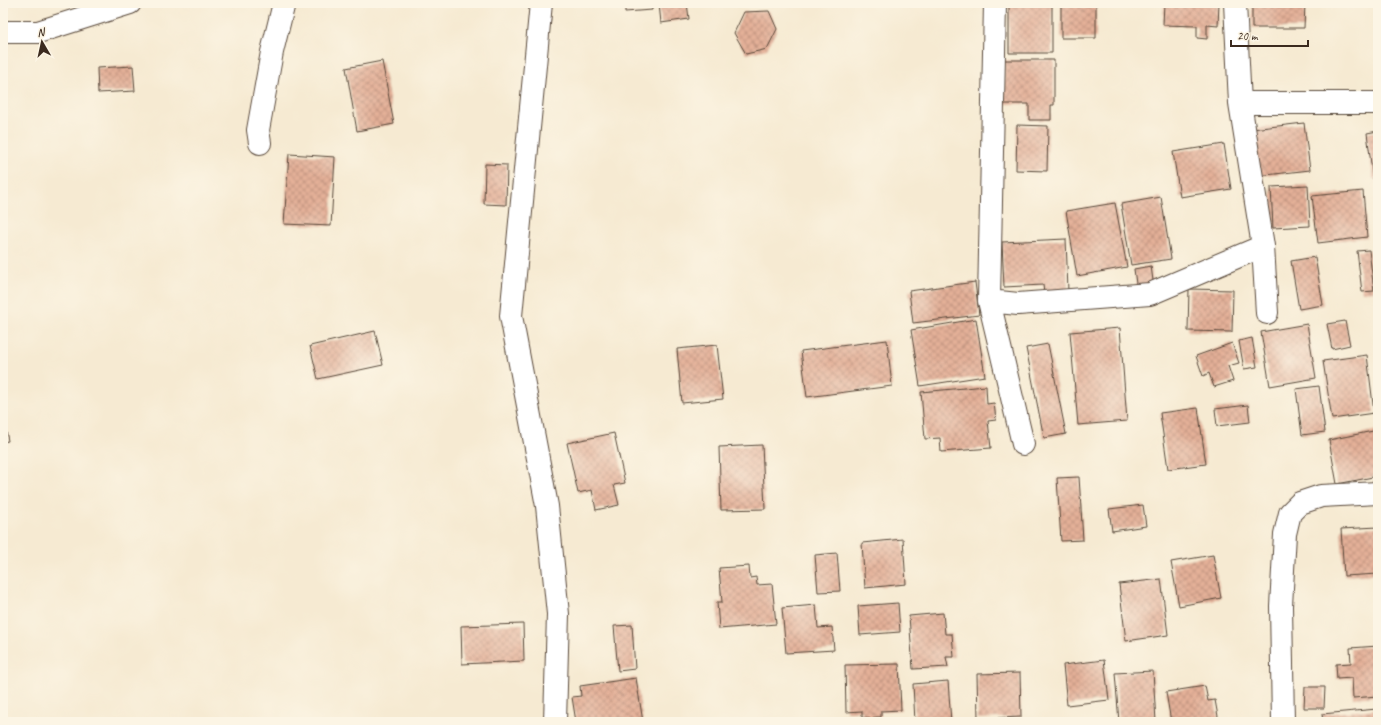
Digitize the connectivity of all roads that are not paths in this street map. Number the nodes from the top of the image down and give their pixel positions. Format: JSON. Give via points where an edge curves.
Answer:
{"nodes":[{"id":1,"x":130,"y":3,"type":"edge"},
{"id":2,"x":284,"y":3,"type":"edge"},
{"id":3,"x":541,"y":3,"type":"edge"},
{"id":4,"x":995,"y":3,"type":"edge"},
{"id":5,"x":1235,"y":3,"type":"edge"},
{"id":6,"x":3,"y":32,"type":"edge"},
{"id":7,"x":1240,"y":103,"type":"junction"},
{"id":8,"x":1378,"y":103,"type":"edge"},
{"id":9,"x":260,"y":143,"type":"dead end"},
{"id":10,"x":1263,"y":246,"type":"junction"},
{"id":11,"x":989,"y":301,"type":"junction"},
{"id":12,"x":1267,"y":313,"type":"dead end"},
{"id":13,"x":1023,"y":444,"type":"dead end"},
{"id":14,"x":1378,"y":493,"type":"edge"},
{"id":15,"x":555,"y":722,"type":"edge"},
{"id":16,"x":1284,"y":722,"type":"edge"}],
"edges":[{"from":1,"to":6,"type":"street","via":[[38,32]]},
{"from":2,"to":9,"type":"street","via":[[258,130]]},
{"from":3,"to":15,"type":"street","via":[[511,316],[547,506],[558,614]]},
{"from":4,"to":11,"type":"street"},
{"from":5,"to":7,"type":"street"},
{"from":7,"to":8,"type":"street"},
{"from":7,"to":10,"type":"street"},
{"from":10,"to":11,"type":"street","via":[[1150,294],[1018,304]]},
{"from":10,"to":12,"type":"street"},
{"from":11,"to":13,"type":"street"},
{"from":14,"to":16,"type":"street","via":[[1322,496],[1300,503],[1290,513],[1281,606]]}]}
